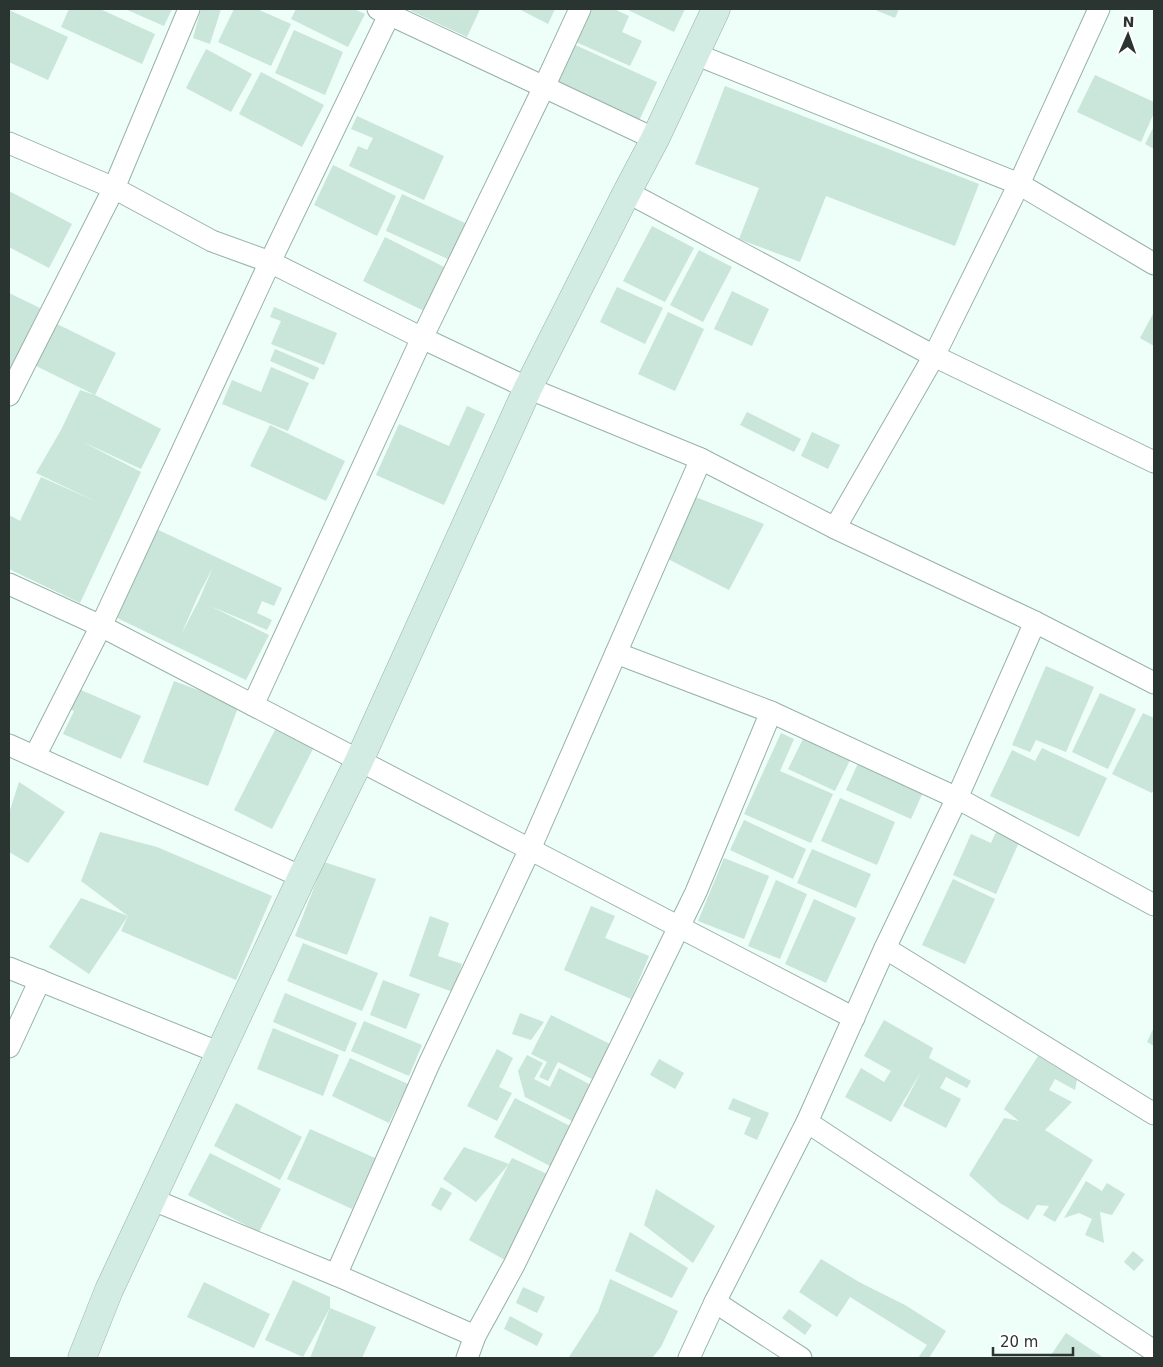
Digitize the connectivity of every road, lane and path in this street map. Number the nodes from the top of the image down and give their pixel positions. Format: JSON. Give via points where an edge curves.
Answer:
{"nodes":[{"id":1,"x":189,"y":9,"type":"edge"},
{"id":2,"x":580,"y":9,"type":"edge"},
{"id":3,"x":716,"y":9,"type":"edge"},
{"id":4,"x":1099,"y":9,"type":"edge"},
{"id":5,"x":386,"y":11,"type":"edge"},
{"id":6,"x":695,"y":54,"type":"junction"},
{"id":7,"x":544,"y":87,"type":"junction"},
{"id":8,"x":655,"y":139,"type":"junction"},
{"id":9,"x":9,"y":143,"type":"edge"},
{"id":10,"x":1019,"y":184,"type":"junction"},
{"id":11,"x":114,"y":188,"type":"junction"},
{"id":12,"x":626,"y":192,"type":"junction"},
{"id":13,"x":270,"y":262,"type":"junction"},
{"id":14,"x":1154,"y":264,"type":"edge"},
{"id":15,"x":422,"y":338,"type":"junction"},
{"id":16,"x":934,"y":356,"type":"junction"},
{"id":17,"x":528,"y":388,"type":"junction"},
{"id":18,"x":9,"y":395,"type":"edge"},
{"id":19,"x":701,"y":459,"type":"junction"},
{"id":20,"x":1154,"y":462,"type":"edge"},
{"id":21,"x":835,"y":528,"type":"junction"},
{"id":22,"x":9,"y":584,"type":"edge"},
{"id":23,"x":1035,"y":622,"type":"junction"},
{"id":24,"x":101,"y":626,"type":"junction"},
{"id":25,"x":616,"y":653,"type":"junction"},
{"id":26,"x":1154,"y":683,"type":"edge"},
{"id":27,"x":253,"y":705,"type":"junction"},
{"id":28,"x":771,"y":712,"type":"junction"},
{"id":29,"x":9,"y":745,"type":"edge"},
{"id":30,"x":35,"y":756,"type":"junction"},
{"id":31,"x":359,"y":761,"type":"junction"},
{"id":32,"x":957,"y":798,"type":"junction"},
{"id":33,"x":530,"y":850,"type":"junction"},
{"id":34,"x":302,"y":877,"type":"junction"},
{"id":35,"x":1154,"y":905,"type":"edge"},
{"id":36,"x":678,"y":926,"type":"junction"},
{"id":37,"x":885,"y":948,"type":"junction"},
{"id":38,"x":9,"y":968,"type":"edge"},
{"id":39,"x":40,"y":980,"type":"junction"},
{"id":40,"x":854,"y":1018,"type":"junction"},
{"id":41,"x":9,"y":1047,"type":"edge"},
{"id":42,"x":220,"y":1053,"type":"junction"},
{"id":43,"x":1154,"y":1114,"type":"edge"},
{"id":44,"x":807,"y":1122,"type":"junction"},
{"id":45,"x":151,"y":1199,"type":"junction"},
{"id":46,"x":336,"y":1275,"type":"junction"},
{"id":47,"x":715,"y":1302,"type":"junction"},
{"id":48,"x":475,"y":1336,"type":"junction"},
{"id":49,"x":1154,"y":1352,"type":"edge"},
{"id":50,"x":83,"y":1358,"type":"edge"},
{"id":51,"x":467,"y":1358,"type":"edge"},
{"id":52,"x":689,"y":1358,"type":"edge"},
{"id":53,"x":801,"y":1358,"type":"edge"}],
"edges":[{"from":1,"to":11,"type":"street"},
{"from":2,"to":7,"type":"street"},
{"from":3,"to":6,"type":"street"},
{"from":4,"to":10,"type":"street"},
{"from":5,"to":7,"type":"street"},
{"from":5,"to":13,"type":"street"},
{"from":6,"to":8,"type":"street"},
{"from":6,"to":10,"type":"street"},
{"from":7,"to":8,"type":"street"},
{"from":7,"to":15,"type":"street"},
{"from":8,"to":12,"type":"street"},
{"from":9,"to":11,"type":"street"},
{"from":10,"to":14,"type":"street"},
{"from":10,"to":16,"type":"street"},
{"from":11,"to":13,"type":"street","via":[[212,240]]},
{"from":11,"to":18,"type":"street"},
{"from":12,"to":16,"type":"street"},
{"from":12,"to":17,"type":"street"},
{"from":13,"to":15,"type":"street"},
{"from":13,"to":24,"type":"street"},
{"from":15,"to":17,"type":"street"},
{"from":15,"to":27,"type":"street"},
{"from":16,"to":20,"type":"street"},
{"from":16,"to":21,"type":"street"},
{"from":17,"to":19,"type":"street"},
{"from":17,"to":31,"type":"street"},
{"from":19,"to":21,"type":"street"},
{"from":19,"to":25,"type":"street"},
{"from":21,"to":23,"type":"street"},
{"from":22,"to":24,"type":"street"},
{"from":23,"to":26,"type":"street"},
{"from":23,"to":32,"type":"street"},
{"from":24,"to":27,"type":"street"},
{"from":24,"to":30,"type":"street"},
{"from":25,"to":28,"type":"street"},
{"from":25,"to":33,"type":"street"},
{"from":27,"to":31,"type":"street"},
{"from":28,"to":32,"type":"street"},
{"from":28,"to":36,"type":"street","via":[[696,892]]},
{"from":29,"to":30,"type":"street"},
{"from":30,"to":34,"type":"street"},
{"from":31,"to":33,"type":"street"},
{"from":31,"to":34,"type":"street"},
{"from":32,"to":35,"type":"street"},
{"from":32,"to":37,"type":"street"},
{"from":33,"to":36,"type":"street"},
{"from":33,"to":46,"type":"street","via":[[428,1066]]},
{"from":34,"to":42,"type":"street"},
{"from":36,"to":40,"type":"street"},
{"from":36,"to":48,"type":"street","via":[[514,1265]]},
{"from":37,"to":40,"type":"street"},
{"from":37,"to":43,"type":"street"},
{"from":38,"to":39,"type":"street"},
{"from":39,"to":41,"type":"street"},
{"from":39,"to":42,"type":"street"},
{"from":40,"to":44,"type":"street"},
{"from":42,"to":45,"type":"street"},
{"from":44,"to":47,"type":"street"},
{"from":44,"to":49,"type":"street"},
{"from":45,"to":46,"type":"street"},
{"from":45,"to":50,"type":"street","via":[[109,1290]]},
{"from":46,"to":48,"type":"street"},
{"from":47,"to":52,"type":"street"},
{"from":47,"to":53,"type":"street"},
{"from":48,"to":51,"type":"street"}]}
